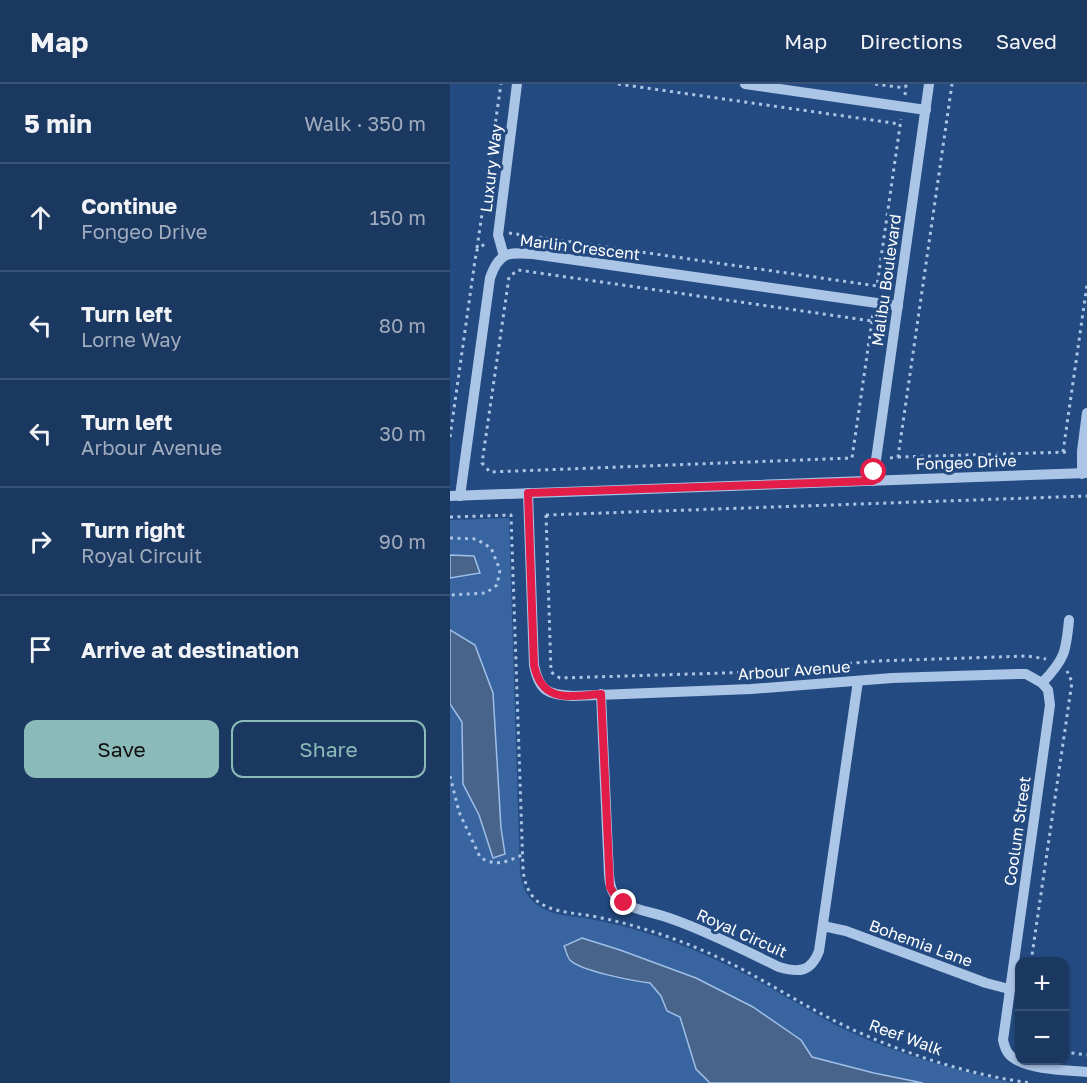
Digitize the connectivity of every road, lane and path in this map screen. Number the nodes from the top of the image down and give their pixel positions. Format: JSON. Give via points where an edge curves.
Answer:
{"nodes":[{"id":1,"x":501,"y":84,"type":"edge"},
{"id":2,"x":517,"y":84,"type":"edge"},
{"id":3,"x":618,"y":84,"type":"edge"},
{"id":4,"x":745,"y":84,"type":"edge"},
{"id":5,"x":874,"y":84,"type":"edge"},
{"id":6,"x":929,"y":84,"type":"edge"},
{"id":7,"x":952,"y":84,"type":"edge"},
{"id":8,"x":906,"y":86,"type":"edge"},
{"id":9,"x":903,"y":106,"type":"junction"},
{"id":10,"x":926,"y":110,"type":"junction"},
{"id":11,"x":900,"y":124,"type":"junction"},
{"id":12,"x":498,"y":234,"type":"junction"},
{"id":13,"x":477,"y":250,"type":"junction"},
{"id":14,"x":504,"y":256,"type":"junction"},
{"id":15,"x":1087,"y":285,"type":"edge"},
{"id":16,"x":877,"y":286,"type":"junction"},
{"id":17,"x":875,"y":302,"type":"junction"},
{"id":18,"x":898,"y":306,"type":"junction"},
{"id":19,"x":872,"y":321,"type":"junction"},
{"id":20,"x":1087,"y":413,"type":"edge"},
{"id":21,"x":450,"y":437,"type":"edge"},
{"id":22,"x":1082,"y":451,"type":"junction"},
{"id":23,"x":1063,"y":452,"type":"junction"},
{"id":24,"x":898,"y":457,"type":"junction"},
{"id":25,"x":876,"y":458,"type":"junction"},
{"id":26,"x":1084,"y":474,"type":"edge"},
{"id":27,"x":873,"y":481,"type":"junction"},
{"id":28,"x":528,"y":493,"type":"junction"},
{"id":29,"x":455,"y":496,"type":"edge"},
{"id":30,"x":1087,"y":496,"type":"edge"},
{"id":31,"x":546,"y":515,"type":"dead end"},
{"id":32,"x":450,"y":517,"type":"edge"},
{"id":33,"x":450,"y":538,"type":"edge"},
{"id":34,"x":450,"y":595,"type":"edge"},
{"id":35,"x":1069,"y":620,"type":"dead end"},
{"id":36,"x":858,"y":681,"type":"junction"},
{"id":37,"x":1042,"y":683,"type":"junction"},
{"id":38,"x":601,"y":694,"type":"junction"},
{"id":39,"x":450,"y":776,"type":"edge"},
{"id":40,"x":522,"y":855,"type":"junction"},
{"id":41,"x":823,"y":926,"type":"junction"},
{"id":42,"x":1009,"y":989,"type":"junction"},
{"id":43,"x":1069,"y":1053,"type":"edge"},
{"id":44,"x":1087,"y":1056,"type":"edge"},
{"id":45,"x":1087,"y":1072,"type":"edge"},
{"id":46,"x":1031,"y":1083,"type":"edge"}],
"edges":[{"from":1,"to":13,"type":"path"},
{"from":2,"to":12,"type":"street","name":"Luxury Way"},
{"from":3,"to":11,"type":"path"},
{"from":4,"to":9,"type":"street"},
{"from":5,"to":8,"type":"path"},
{"from":6,"to":10,"type":"street","name":"Malibu Boulevard"},
{"from":7,"to":24,"type":"path"},
{"from":8,"to":9,"type":"path"},
{"from":9,"to":10,"type":"street"},
{"from":9,"to":11,"type":"path"},
{"from":10,"to":18,"type":"street","name":"Malibu Boulevard"},
{"from":11,"to":16,"type":"path"},
{"from":12,"to":13,"type":"path"},
{"from":12,"to":14,"type":"street","name":"Luxury Way"},
{"from":12,"to":16,"type":"path"},
{"from":13,"to":21,"type":"path"},
{"from":14,"to":17,"type":"street","name":"Marlin Crescent","via":[[533,254]]},
{"from":14,"to":29,"type":"street","name":"Marlin Crescent","via":[[490,278]]},
{"from":15,"to":23,"type":"path"},
{"from":16,"to":17,"type":"path"},
{"from":17,"to":18,"type":"street","name":"Marlin Crescent"},
{"from":17,"to":19,"type":"path"},
{"from":18,"to":25,"type":"street","name":"Malibu Boulevard"},
{"from":19,"to":19,"type":"path","via":[[518,270],[509,277],[482,464],[490,472],[852,458]]},
{"from":20,"to":22,"type":"street"},
{"from":22,"to":23,"type":"path"},
{"from":22,"to":26,"type":"street"},
{"from":23,"to":24,"type":"path"},
{"from":24,"to":25,"type":"path"},
{"from":25,"to":27,"type":"street","name":"Malibu Boulevard"},
{"from":26,"to":27,"type":"street","name":"Fongeo Drive"},
{"from":27,"to":28,"type":"street","name":"Fongeo Drive"},
{"from":28,"to":29,"type":"street","name":"Fongeo Drive"},
{"from":28,"to":38,"type":"street","name":"Arbour Avenue","via":[[536,678],[546,690],[559,695]]},
{"from":30,"to":31,"type":"path"},
{"from":32,"to":40,"type":"path","name":"Reef Walk","via":[[511,515]]},
{"from":33,"to":34,"type":"path","via":[[476,539],[491,548],[500,570],[497,585],[486,593]]},
{"from":35,"to":37,"type":"street","via":[[1066,649],[1059,665]]},
{"from":36,"to":37,"type":"street","name":"Arbour Avenue","via":[[1026,674]]},
{"from":36,"to":38,"type":"street","name":"Arbour Avenue"},
{"from":36,"to":41,"type":"street","name":"Royal Circuit"},
{"from":37,"to":42,"type":"street","name":"Coolum Street","via":[[1048,690],[1050,705]]},
{"from":38,"to":41,"type":"street","name":"Royal Circuit","via":[[610,887],[618,899],[718,937],[790,970],[809,968],[815,962]]},
{"from":39,"to":40,"type":"path","via":[[459,812],[480,857],[501,864]]},
{"from":40,"to":46,"type":"path","name":"Reef Walk","via":[[525,885],[543,906],[622,923],[695,947],[827,1017],[909,1053]]},
{"from":41,"to":42,"type":"street","name":"Bohemia Lane"},
{"from":42,"to":45,"type":"street","name":"Coolum Street","via":[[1003,1040],[1008,1054],[1033,1065]]},
{"from":43,"to":44,"type":"path"}]}
